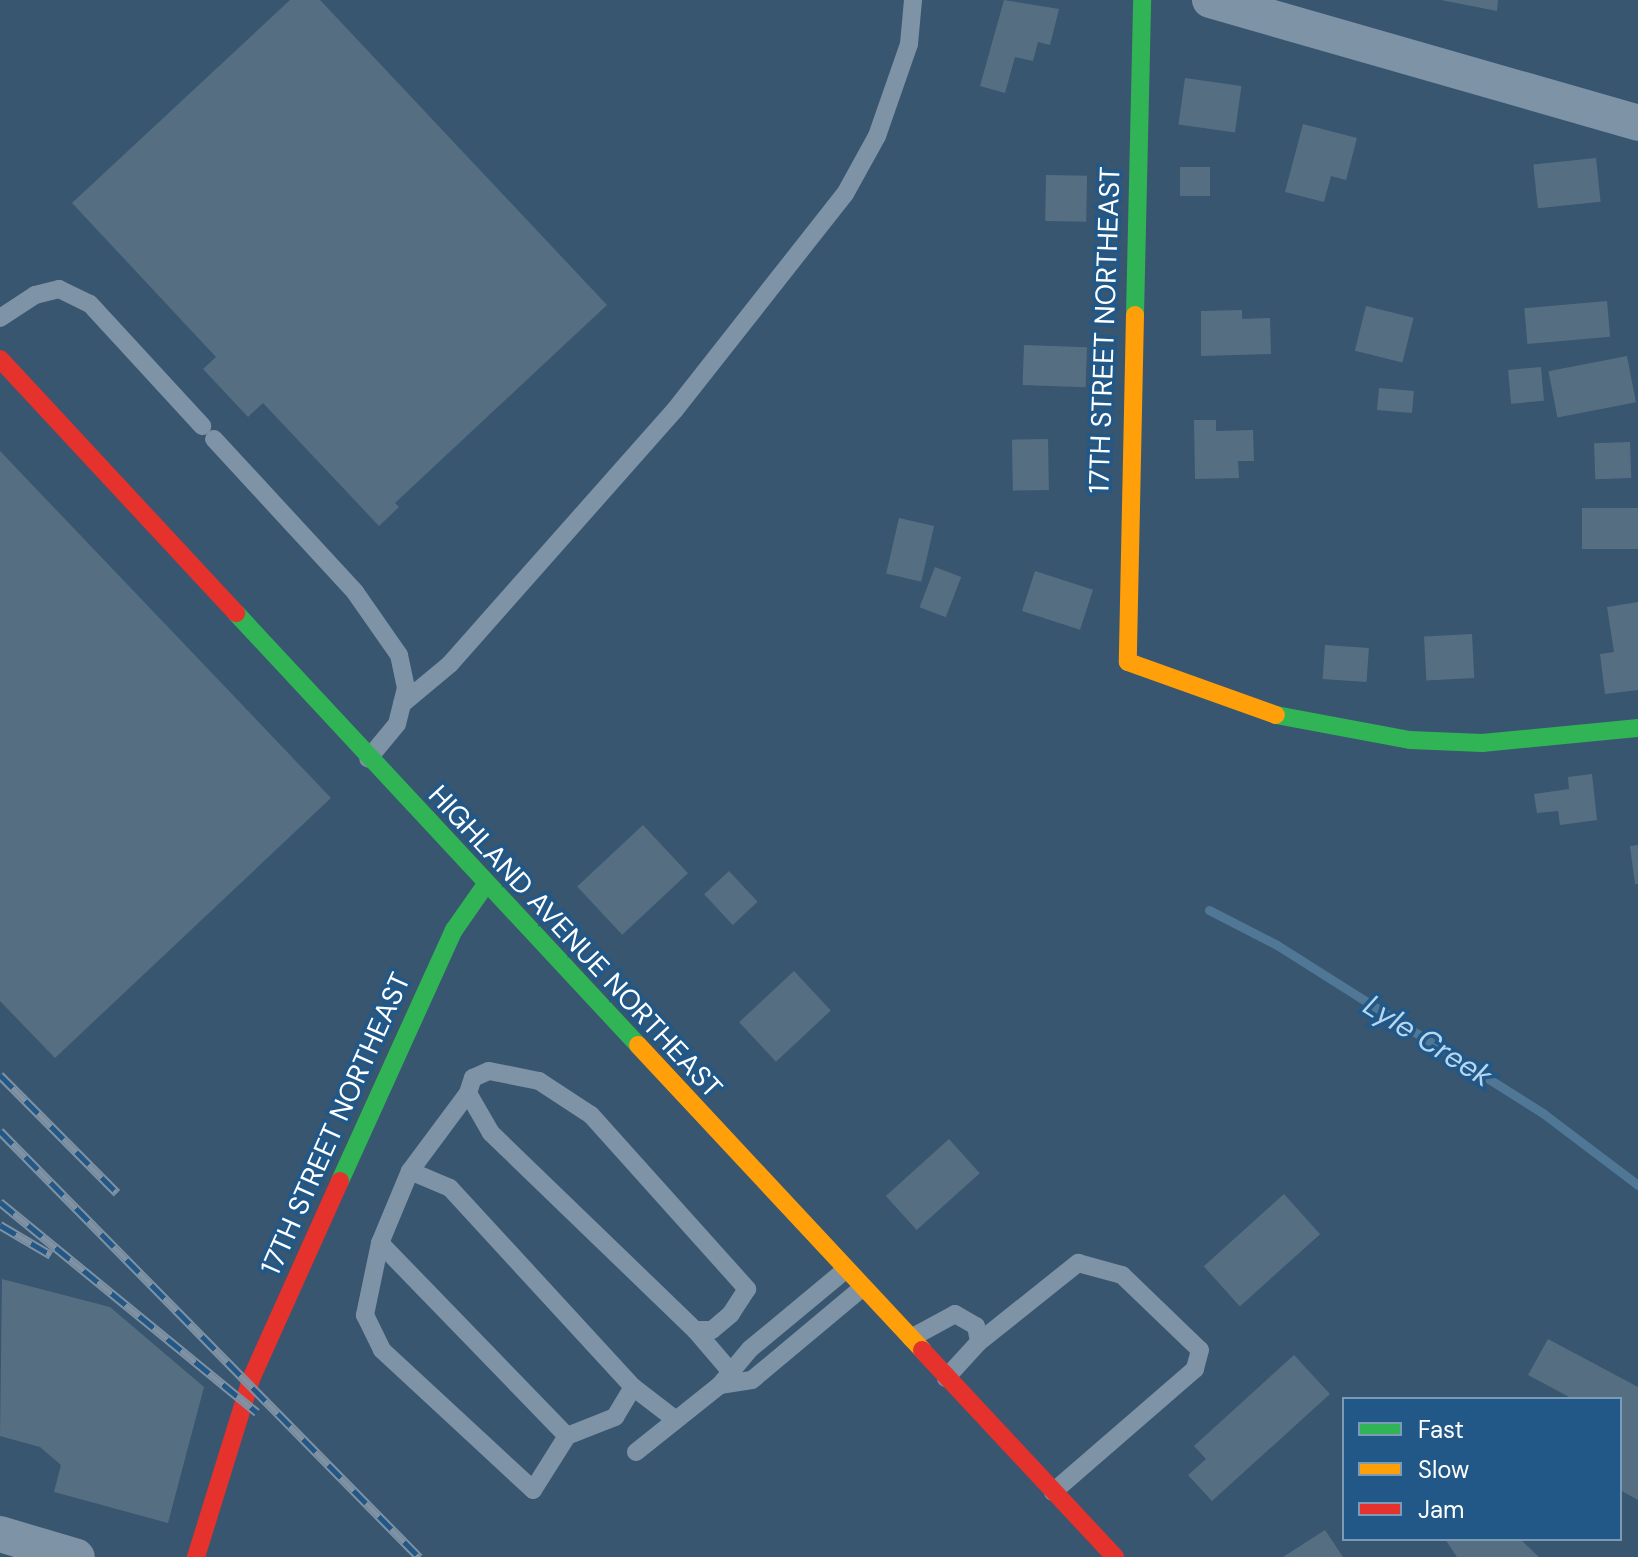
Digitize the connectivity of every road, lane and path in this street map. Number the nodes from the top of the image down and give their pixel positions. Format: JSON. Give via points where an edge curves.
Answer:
{"nodes":[{"id":1,"x":913,"y":0,"type":"edge"},
{"id":2,"x":1142,"y":0,"type":"edge"},
{"id":3,"x":1210,"y":0,"type":"edge"},
{"id":4,"x":1638,"y":123,"type":"edge"},
{"id":5,"x":0,"y":318,"type":"edge"},
{"id":6,"x":0,"y":359,"type":"edge"},
{"id":7,"x":402,"y":704,"type":"junction"},
{"id":8,"x":1638,"y":728,"type":"edge"},
{"id":9,"x":368,"y":759,"type":"junction"},
{"id":10,"x":484,"y":887,"type":"junction"},
{"id":11,"x":468,"y":1093,"type":"junction"},
{"id":12,"x":410,"y":1171,"type":"junction"},
{"id":13,"x":380,"y":1243,"type":"junction"},
{"id":14,"x":844,"y":1271,"type":"junction"},
{"id":15,"x":861,"y":1289,"type":"junction"},
{"id":16,"x":695,"y":1330,"type":"junction"},
{"id":17,"x":909,"y":1340,"type":"junction"},
{"id":18,"x":979,"y":1342,"type":"junction"},
{"id":19,"x":725,"y":1378,"type":"junction"},
{"id":20,"x":946,"y":1378,"type":"junction"},
{"id":21,"x":633,"y":1387,"type":"junction"},
{"id":22,"x":676,"y":1420,"type":"junction"},
{"id":23,"x":567,"y":1436,"type":"junction"},
{"id":24,"x":636,"y":1452,"type":"dead end"},
{"id":25,"x":1053,"y":1492,"type":"junction"},
{"id":26,"x":0,"y":1534,"type":"edge"},
{"id":27,"x":77,"y":1557,"type":"edge"},
{"id":28,"x":196,"y":1557,"type":"edge"},
{"id":29,"x":1115,"y":1557,"type":"edge"}],
"edges":[{"from":1,"to":7,"type":"lane","via":[[909,44],[877,136],[845,194],[674,411],[450,664]]},
{"from":2,"to":8,"type":"street","name":"17TH STREET NORTHEAST","via":[[1128,662],[1268,713],[1410,740],[1482,743]]},
{"from":3,"to":4,"type":"street"},
{"from":5,"to":7,"type":"lane","via":[[35,295],[59,289],[90,304],[364,605],[399,655]]},
{"from":6,"to":9,"type":"street","name":"HIGHLAND AVENUE NORTHEAST"},
{"from":7,"to":9,"type":"lane","via":[[397,724]]},
{"from":9,"to":10,"type":"street","name":"HIGHLAND AVENUE NORTHEAST"},
{"from":10,"to":14,"type":"street","name":"HIGHLAND AVENUE NORTHEAST"},
{"from":10,"to":28,"type":"street","name":"17TH STREET NORTHEAST","via":[[454,930],[247,1388]]},
{"from":11,"to":12,"type":"lane"},
{"from":11,"to":16,"type":"lane","via":[[491,1133]]},
{"from":11,"to":16,"type":"lane","via":[[473,1078],[489,1071],[517,1075],[566,1094],[591,1115],[747,1289],[712,1330]]},
{"from":12,"to":13,"type":"lane"},
{"from":12,"to":21,"type":"lane","via":[[450,1188]]},
{"from":13,"to":23,"type":"lane"},
{"from":13,"to":23,"type":"lane","via":[[365,1315],[382,1350],[533,1490]]},
{"from":14,"to":15,"type":"street","name":"HIGHLAND AVENUE NORTHEAST"},
{"from":14,"to":19,"type":"lane"},
{"from":15,"to":17,"type":"street","name":"HIGHLAND AVENUE NORTHEAST"},
{"from":15,"to":19,"type":"lane","via":[[752,1380]]},
{"from":16,"to":19,"type":"lane"},
{"from":17,"to":18,"type":"lane","via":[[955,1314],[976,1326]]},
{"from":17,"to":20,"type":"street","name":"HIGHLAND AVENUE NORTHEAST"},
{"from":18,"to":20,"type":"lane"},
{"from":18,"to":25,"type":"lane","via":[[1078,1263],[1122,1275],[1200,1350],[1195,1369]]},
{"from":19,"to":22,"type":"lane"},
{"from":20,"to":25,"type":"street","name":"HIGHLAND AVENUE NORTHEAST"},
{"from":21,"to":22,"type":"lane"},
{"from":21,"to":23,"type":"lane","via":[[615,1417]]},
{"from":22,"to":24,"type":"lane"},
{"from":25,"to":29,"type":"street","name":"HIGHLAND AVENUE NORTHEAST"},
{"from":26,"to":27,"type":"street"}]}
